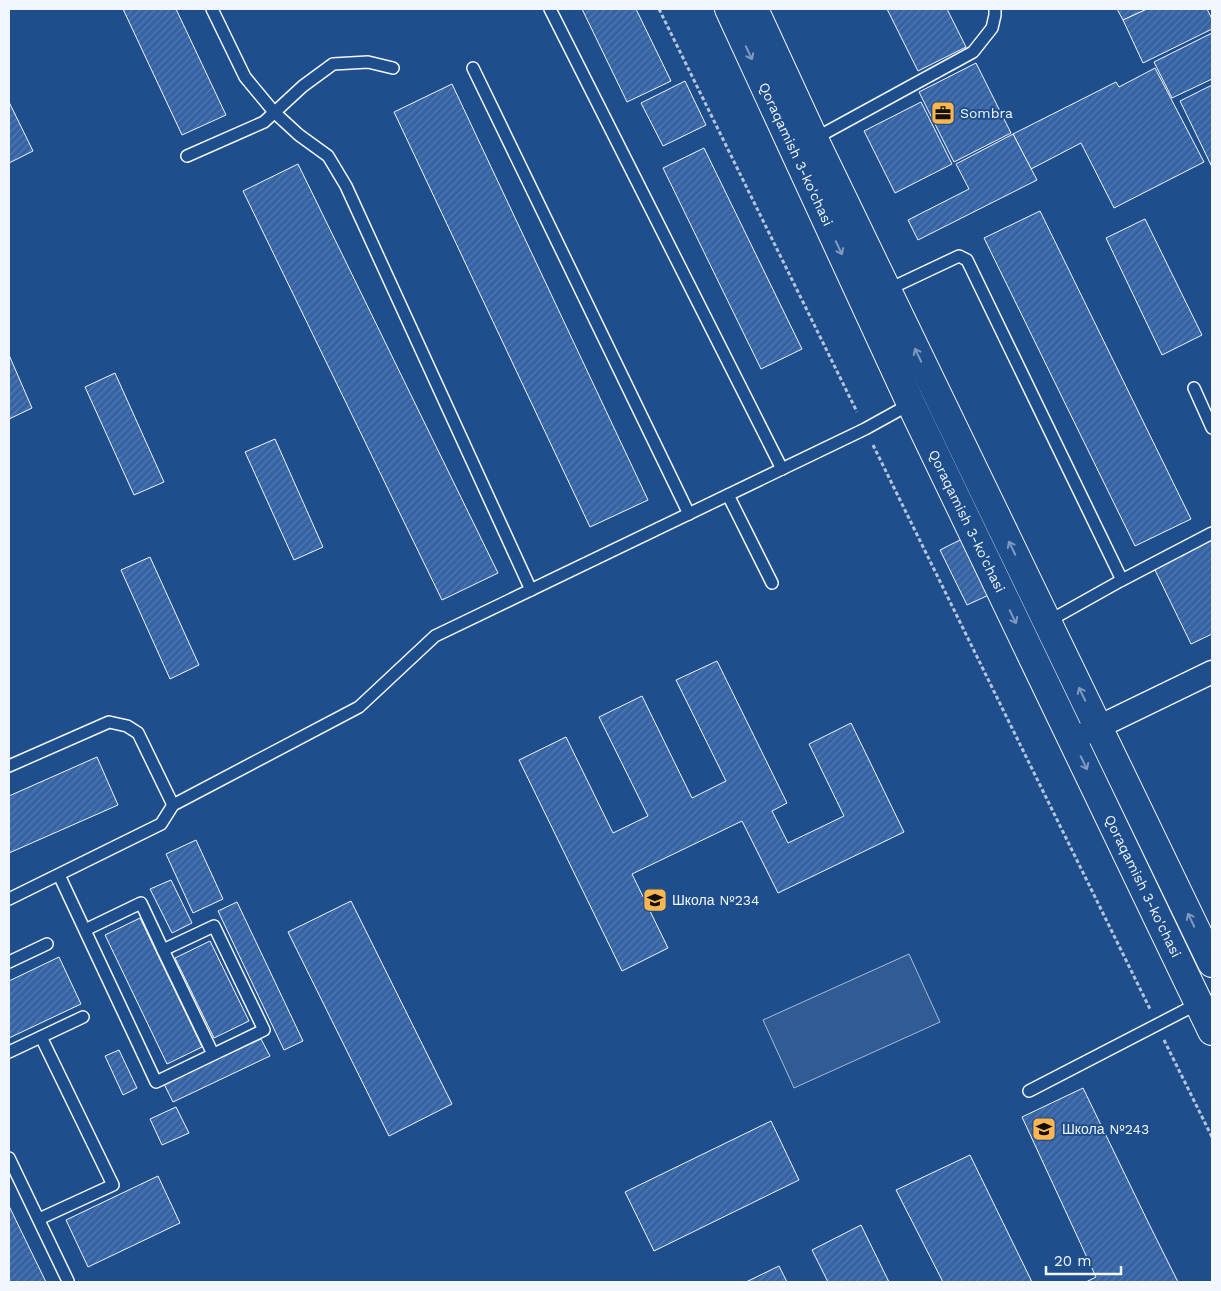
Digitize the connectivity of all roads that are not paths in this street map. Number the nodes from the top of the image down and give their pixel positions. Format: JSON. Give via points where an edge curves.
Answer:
{"nodes":[{"id":1,"x":212,"y":9,"type":"edge"},
{"id":2,"x":550,"y":9,"type":"edge"},
{"id":3,"x":729,"y":9,"type":"edge"},
{"id":4,"x":754,"y":9,"type":"edge"},
{"id":5,"x":995,"y":9,"type":"edge"},
{"id":6,"x":393,"y":68,"type":"dead end"},
{"id":7,"x":473,"y":68,"type":"dead end"},
{"id":8,"x":274,"y":112,"type":"junction"},
{"id":9,"x":814,"y":139,"type":"junction"},
{"id":10,"x":187,"y":156,"type":"dead end"},
{"id":11,"x":887,"y":290,"type":"junction"},
{"id":12,"x":1194,"y":388,"type":"dead end"},
{"id":13,"x":923,"y":397,"type":"junction"},
{"id":14,"x":1212,"y":428,"type":"edge"},
{"id":15,"x":782,"y":469,"type":"junction"},
{"id":16,"x":728,"y":495,"type":"junction"},
{"id":17,"x":689,"y":514,"type":"junction"},
{"id":18,"x":1212,"y":532,"type":"edge"},
{"id":19,"x":1122,"y":580,"type":"junction"},
{"id":20,"x":772,"y":583,"type":"dead end"},
{"id":21,"x":531,"y":590,"type":"junction"},
{"id":22,"x":1047,"y":622,"type":"junction"},
{"id":23,"x":1212,"y":672,"type":"edge"},
{"id":24,"x":1098,"y":727,"type":"junction"},
{"id":25,"x":1072,"y":739,"type":"junction"},
{"id":26,"x":9,"y":766,"type":"edge"},
{"id":27,"x":173,"y":805,"type":"junction"},
{"id":28,"x":59,"y":875,"type":"junction"},
{"id":29,"x":9,"y":899,"type":"edge"},
{"id":30,"x":85,"y":930,"type":"junction"},
{"id":31,"x":47,"y":944,"type":"dead end"},
{"id":32,"x":163,"y":950,"type":"junction"},
{"id":33,"x":9,"y":962,"type":"edge"},
{"id":34,"x":1212,"y":964,"type":"edge"},
{"id":35,"x":1199,"y":1003,"type":"junction"},
{"id":36,"x":83,"y":1018,"type":"dead end"},
{"id":37,"x":1212,"y":1031,"type":"edge"},
{"id":38,"x":41,"y":1037,"type":"junction"},
{"id":39,"x":9,"y":1052,"type":"edge"},
{"id":40,"x":213,"y":1054,"type":"junction"},
{"id":41,"x":1029,"y":1091,"type":"dead end"},
{"id":42,"x":9,"y":1158,"type":"edge"},
{"id":43,"x":39,"y":1219,"type":"junction"},
{"id":44,"x":68,"y":1281,"type":"edge"}],
"edges":[{"from":1,"to":8,"type":"lane","via":[[245,77]]},
{"from":2,"to":15,"type":"lane"},
{"from":3,"to":13,"type":"main road","name":"Qoraqamish 3-ko'chasi","one_way":true},
{"from":4,"to":9,"type":"main road","name":"Qoraqamish 3-ko'chasi"},
{"from":5,"to":9,"type":"lane","via":[[992,28],[973,52]]},
{"from":6,"to":8,"type":"lane","via":[[368,62],[333,64]]},
{"from":7,"to":17,"type":"lane"},
{"from":8,"to":10,"type":"lane","via":[[264,122]]},
{"from":8,"to":21,"type":"lane","via":[[328,156],[346,186]]},
{"from":9,"to":11,"type":"main road","name":"Qoraqamish 3-ko'chasi"},
{"from":13,"to":11,"type":"main road","name":"Qoraqamish 3-ko'chasi","one_way":true},
{"from":11,"to":19,"type":"lane","via":[[959,256],[967,260]]},
{"from":12,"to":14,"type":"lane"},
{"from":13,"to":15,"type":"lane"},
{"from":22,"to":13,"type":"main road","name":"Qoraqamish 3-ko'chasi","one_way":true},
{"from":13,"to":25,"type":"main road","name":"Qoraqamish 3-ko'chasi","one_way":true},
{"from":15,"to":16,"type":"lane"},
{"from":16,"to":17,"type":"lane"},
{"from":16,"to":20,"type":"lane"},
{"from":17,"to":21,"type":"lane"},
{"from":18,"to":19,"type":"lane"},
{"from":19,"to":22,"type":"lane"},
{"from":21,"to":27,"type":"lane","via":[[435,636],[359,707]]},
{"from":24,"to":22,"type":"main road","name":"Qoraqamish 3-ko'chasi","one_way":true},
{"from":23,"to":24,"type":"street"},
{"from":24,"to":25,"type":"street"},
{"from":34,"to":24,"type":"main road","name":"Qoraqamish 3-ko'chasi","one_way":true},
{"from":25,"to":35,"type":"main road","name":"Qoraqamish 3-ko'chasi","one_way":true},
{"from":26,"to":27,"type":"lane","via":[[110,722],[127,726],[138,733]]},
{"from":27,"to":28,"type":"lane","via":[[161,824]]},
{"from":28,"to":29,"type":"lane"},
{"from":28,"to":30,"type":"lane"},
{"from":30,"to":32,"type":"lane","via":[[141,903]]},
{"from":30,"to":40,"type":"lane","via":[[156,1082]]},
{"from":31,"to":33,"type":"lane"},
{"from":32,"to":40,"type":"lane"},
{"from":32,"to":40,"type":"lane","via":[[214,926],[219,935],[264,1030]]},
{"from":35,"to":37,"type":"main road","name":"Qoraqamish 3-ko'chasi"},
{"from":35,"to":41,"type":"lane"},
{"from":36,"to":38,"type":"lane"},
{"from":38,"to":39,"type":"lane"},
{"from":38,"to":43,"type":"lane","via":[[112,1185]]},
{"from":42,"to":43,"type":"lane"},
{"from":43,"to":44,"type":"lane"}]}
